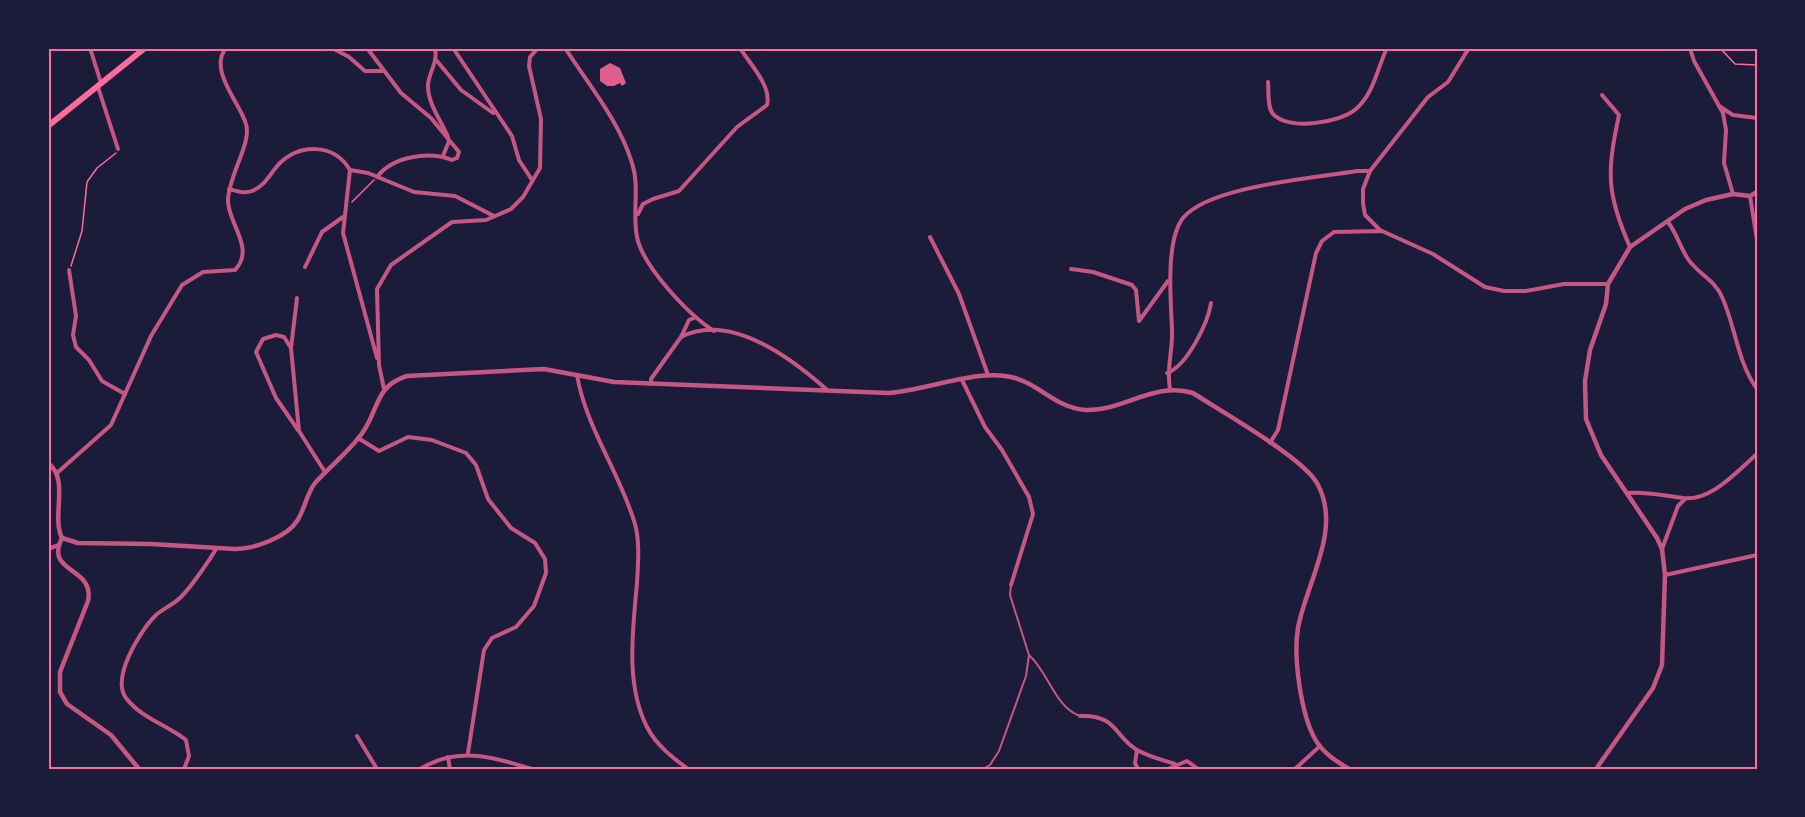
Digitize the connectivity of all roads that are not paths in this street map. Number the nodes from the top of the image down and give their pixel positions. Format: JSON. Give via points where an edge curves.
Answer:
{"nodes":[{"id":1,"x":90,"y":48,"type":"edge"},
{"id":2,"x":145,"y":48,"type":"edge"},
{"id":3,"x":226,"y":48,"type":"edge"},
{"id":4,"x":332,"y":48,"type":"edge"},
{"id":5,"x":367,"y":48,"type":"edge"},
{"id":6,"x":435,"y":48,"type":"edge"},
{"id":7,"x":453,"y":48,"type":"edge"},
{"id":8,"x":538,"y":48,"type":"edge"},
{"id":9,"x":565,"y":48,"type":"edge"},
{"id":10,"x":740,"y":48,"type":"edge"},
{"id":11,"x":1387,"y":48,"type":"edge"},
{"id":12,"x":1469,"y":48,"type":"edge"},
{"id":13,"x":1690,"y":48,"type":"edge"},
{"id":14,"x":437,"y":61,"type":"junction"},
{"id":15,"x":383,"y":71,"type":"junction"},
{"id":16,"x":1268,"y":82,"type":"dead end"},
{"id":17,"x":99,"y":85,"type":"junction"},
{"id":18,"x":1602,"y":95,"type":"dead end"},
{"id":19,"x":1719,"y":105,"type":"junction"},
{"id":20,"x":496,"y":114,"type":"junction"},
{"id":21,"x":1757,"y":118,"type":"edge"},
{"id":22,"x":48,"y":126,"type":"edge"},
{"id":23,"x":449,"y":140,"type":"junction"},
{"id":24,"x":118,"y":150,"type":"road end"},
{"id":25,"x":443,"y":156,"type":"junction"},
{"id":26,"x":350,"y":170,"type":"junction"},
{"id":27,"x":1370,"y":171,"type":"junction"},
{"id":28,"x":376,"y":177,"type":"junction"},
{"id":29,"x":532,"y":180,"type":"junction"},
{"id":30,"x":229,"y":189,"type":"junction"},
{"id":31,"x":1757,"y":192,"type":"edge"},
{"id":32,"x":1733,"y":194,"type":"junction"},
{"id":33,"x":1750,"y":196,"type":"junction"},
{"id":34,"x":343,"y":216,"type":"junction"},
{"id":35,"x":494,"y":216,"type":"junction"},
{"id":36,"x":637,"y":217,"type":"junction"},
{"id":37,"x":1668,"y":222,"type":"junction"},
{"id":38,"x":1382,"y":231,"type":"junction"},
{"id":39,"x":930,"y":237,"type":"dead end"},
{"id":40,"x":1757,"y":240,"type":"edge"},
{"id":41,"x":1630,"y":247,"type":"junction"},
{"id":42,"x":305,"y":267,"type":"dead end"},
{"id":43,"x":1071,"y":269,"type":"dead end"},
{"id":44,"x":69,"y":270,"type":"road end"},
{"id":45,"x":1168,"y":281,"type":"junction"},
{"id":46,"x":1608,"y":284,"type":"junction"},
{"id":47,"x":297,"y":298,"type":"dead end"},
{"id":48,"x":1211,"y":303,"type":"dead end"},
{"id":49,"x":687,"y":312,"type":"junction"},
{"id":50,"x":695,"y":318,"type":"junction"},
{"id":51,"x":688,"y":323,"type":"junction"},
{"id":52,"x":700,"y":323,"type":"junction"},
{"id":53,"x":695,"y":331,"type":"junction"},
{"id":54,"x":714,"y":331,"type":"junction"},
{"id":55,"x":681,"y":337,"type":"junction"},
{"id":56,"x":291,"y":348,"type":"junction"},
{"id":57,"x":379,"y":365,"type":"junction"},
{"id":58,"x":1167,"y":373,"type":"junction"},
{"id":59,"x":577,"y":375,"type":"junction"},
{"id":60,"x":988,"y":375,"type":"junction"},
{"id":61,"x":962,"y":380,"type":"junction"},
{"id":62,"x":651,"y":384,"type":"junction"},
{"id":63,"x":384,"y":389,"type":"junction"},
{"id":64,"x":826,"y":389,"type":"junction"},
{"id":65,"x":1170,"y":389,"type":"junction"},
{"id":66,"x":1757,"y":389,"type":"edge"},
{"id":67,"x":125,"y":394,"type":"junction"},
{"id":68,"x":299,"y":431,"type":"junction"},
{"id":69,"x":358,"y":438,"type":"junction"},
{"id":70,"x":1269,"y":443,"type":"junction"},
{"id":71,"x":1757,"y":454,"type":"edge"},
{"id":72,"x":48,"y":463,"type":"edge"},
{"id":73,"x":57,"y":472,"type":"junction"},
{"id":74,"x":325,"y":472,"type":"junction"},
{"id":75,"x":1628,"y":493,"type":"junction"},
{"id":76,"x":1686,"y":499,"type":"junction"},
{"id":77,"x":62,"y":538,"type":"junction"},
{"id":78,"x":59,"y":545,"type":"junction"},
{"id":79,"x":48,"y":549,"type":"edge"},
{"id":80,"x":216,"y":549,"type":"junction"},
{"id":81,"x":1662,"y":549,"type":"junction"},
{"id":82,"x":1757,"y":555,"type":"edge"},
{"id":83,"x":1665,"y":575,"type":"junction"},
{"id":84,"x":1011,"y":585,"type":"joint"},
{"id":85,"x":1029,"y":655,"type":"junction"},
{"id":86,"x":1080,"y":717,"type":"joint"},
{"id":87,"x":357,"y":736,"type":"dead end"},
{"id":88,"x":1320,"y":746,"type":"junction"},
{"id":89,"x":1137,"y":750,"type":"junction"},
{"id":90,"x":468,"y":753,"type":"junction"},
{"id":91,"x":448,"y":757,"type":"junction"},
{"id":92,"x":1175,"y":764,"type":"junction"},
{"id":93,"x":139,"y":769,"type":"edge"},
{"id":94,"x":184,"y":769,"type":"edge"},
{"id":95,"x":377,"y":769,"type":"edge"},
{"id":96,"x":420,"y":769,"type":"edge"},
{"id":97,"x":450,"y":769,"type":"edge"},
{"id":98,"x":532,"y":769,"type":"edge"},
{"id":99,"x":688,"y":769,"type":"edge"},
{"id":100,"x":983,"y":769,"type":"edge"},
{"id":101,"x":1138,"y":769,"type":"edge"},
{"id":102,"x":1168,"y":769,"type":"edge"},
{"id":103,"x":1198,"y":769,"type":"edge"},
{"id":104,"x":1295,"y":769,"type":"edge"},
{"id":105,"x":1349,"y":769,"type":"edge"},
{"id":106,"x":1596,"y":769,"type":"edge"}],
"edges":[{"from":1,"to":17,"type":"street"},
{"from":2,"to":17,"type":"main road"},
{"from":3,"to":30,"type":"street","via":[[221,59],[222,74],[248,130]]},
{"from":4,"to":15,"type":"street","via":[[365,71]]},
{"from":5,"to":15,"type":"street"},
{"from":6,"to":14,"type":"street"},
{"from":7,"to":20,"type":"street"},
{"from":8,"to":29,"type":"street","via":[[530,57],[529,66],[541,119],[542,161]]},
{"from":9,"to":36,"type":"street","via":[[612,120],[628,153],[635,177]]},
{"from":10,"to":36,"type":"street","via":[[765,88],[767,105],[737,127],[680,191],[643,204]]},
{"from":11,"to":16,"type":"street","via":[[1369,92],[1356,109],[1333,120],[1300,124],[1275,116]]},
{"from":12,"to":27,"type":"street","via":[[1448,82],[1428,97]]},
{"from":13,"to":19,"type":"street"},
{"from":14,"to":20,"type":"street","via":[[470,98]]},
{"from":14,"to":23,"type":"street","via":[[429,77],[429,94]]},
{"from":15,"to":23,"type":"street"},
{"from":17,"to":22,"type":"main road"},
{"from":17,"to":24,"type":"street"},
{"from":18,"to":41,"type":"street","via":[[1619,115],[1608,172],[1620,225]]},
{"from":19,"to":21,"type":"street","via":[[1733,115]]},
{"from":19,"to":32,"type":"street","via":[[1726,130],[1724,163]]},
{"from":20,"to":29,"type":"street","via":[[512,136],[519,160]]},
{"from":23,"to":25,"type":"street"},
{"from":23,"to":25,"type":"street","via":[[459,156],[452,160]]},
{"from":25,"to":28,"type":"street","via":[[425,155],[397,162]]},
{"from":26,"to":28,"type":"street"},
{"from":26,"to":30,"type":"street","via":[[332,152],[315,148],[288,157],[255,190]]},
{"from":26,"to":34,"type":"street"},
{"from":27,"to":38,"type":"street","via":[[1362,203],[1365,215]]},
{"from":27,"to":45,"type":"street","via":[[1221,194],[1200,204],[1182,219]]},
{"from":28,"to":35,"type":"street","via":[[414,192],[455,196]]},
{"from":29,"to":35,"type":"street","via":[[517,203]]},
{"from":30,"to":67,"type":"street","via":[[228,208],[242,242],[238,267],[227,272],[202,272],[182,285],[151,336]]},
{"from":31,"to":33,"type":"street"},
{"from":32,"to":33,"type":"street"},
{"from":32,"to":37,"type":"street","via":[[1689,206]]},
{"from":33,"to":40,"type":"street"},
{"from":34,"to":42,"type":"street","via":[[322,232]]},
{"from":34,"to":57,"type":"street","via":[[343,233]]},
{"from":35,"to":57,"type":"street","via":[[452,222],[391,265],[377,289]]},
{"from":36,"to":49,"type":"street","via":[[636,236],[644,255]]},
{"from":37,"to":41,"type":"street"},
{"from":37,"to":66,"type":"street","via":[[1689,260],[1718,288],[1745,373]]},
{"from":38,"to":46,"type":"street","via":[[1433,254],[1485,287],[1526,291],[1564,284]]},
{"from":38,"to":70,"type":"street","via":[[1334,232],[1322,241],[1316,253],[1278,430]]},
{"from":39,"to":60,"type":"street","via":[[959,294]]},
{"from":41,"to":46,"type":"street"},
{"from":43,"to":45,"type":"street","via":[[1132,285],[1139,321]]},
{"from":44,"to":67,"type":"street","via":[[76,346],[102,381]]},
{"from":45,"to":58,"type":"street","via":[[1172,332]]},
{"from":46,"to":75,"type":"street","via":[[1606,304],[1590,350],[1585,381],[1586,419],[1601,455]]},
{"from":47,"to":56,"type":"street"},
{"from":48,"to":58,"type":"street","via":[[1208,320],[1192,347],[1174,371]]},
{"from":49,"to":50,"type":"street"},
{"from":49,"to":51,"type":"street"},
{"from":50,"to":51,"type":"street"},
{"from":50,"to":52,"type":"street"},
{"from":51,"to":53,"type":"street"},
{"from":51,"to":55,"type":"street"},
{"from":52,"to":53,"type":"street"},
{"from":52,"to":54,"type":"street"},
{"from":53,"to":54,"type":"street"},
{"from":53,"to":55,"type":"street"},
{"from":54,"to":64,"type":"street","via":[[746,336]]},
{"from":55,"to":62,"type":"street","via":[[654,373]]},
{"from":56,"to":68,"type":"street"},
{"from":56,"to":68,"type":"street","via":[[284,337],[273,335],[263,339],[256,352],[276,398]]},
{"from":57,"to":63,"type":"street"},
{"from":58,"to":65,"type":"street"},
{"from":59,"to":62,"type":"street","via":[[600,381]]},
{"from":59,"to":63,"type":"street","via":[[544,369],[407,376]]},
{"from":59,"to":99,"type":"street","via":[[582,399],[636,525],[635,690],[647,728],[669,755]]},
{"from":60,"to":61,"type":"street"},
{"from":60,"to":65,"type":"street","via":[[1013,377],[1061,405],[1084,410],[1112,408]]},
{"from":61,"to":64,"type":"street","via":[[897,392]]},
{"from":61,"to":84,"type":"street","via":[[985,427],[1029,497],[1033,514]]},
{"from":62,"to":64,"type":"street"},
{"from":63,"to":69,"type":"street"},
{"from":65,"to":70,"type":"street","via":[[1193,393]]},
{"from":67,"to":73,"type":"street","via":[[111,425]]},
{"from":68,"to":74,"type":"street"},
{"from":69,"to":74,"type":"street"},
{"from":69,"to":90,"type":"street","via":[[379,451],[408,437],[432,440],[466,453],[476,465],[488,499],[511,528],[535,543],[545,559],[546,573],[534,606],[516,627],[492,638],[484,650]]},
{"from":70,"to":88,"type":"street","via":[[1307,470],[1318,485],[1327,521],[1298,629],[1302,697],[1306,717]]},
{"from":71,"to":76,"type":"street","via":[[1712,491]]},
{"from":72,"to":73,"type":"street"},
{"from":73,"to":77,"type":"street","via":[[58,526]]},
{"from":74,"to":80,"type":"street","via":[[311,490],[297,522],[288,530],[248,548]]},
{"from":75,"to":76,"type":"street"},
{"from":75,"to":81,"type":"street"},
{"from":76,"to":81,"type":"street","via":[[1678,506]]},
{"from":77,"to":78,"type":"street"},
{"from":77,"to":80,"type":"street","via":[[78,543]]},
{"from":78,"to":79,"type":"street"},
{"from":78,"to":93,"type":"street","via":[[62,564],[85,579],[89,591],[60,672],[62,697],[111,735]]},
{"from":80,"to":94,"type":"street","via":[[192,584],[142,632],[121,678],[127,700],[186,740],[189,756]]},
{"from":81,"to":83,"type":"street"},
{"from":82,"to":83,"type":"street"},
{"from":83,"to":106,"type":"street","via":[[1662,665],[1653,688]]},
{"from":84,"to":85,"type":"lane","via":[[1010,595]]},
{"from":85,"to":86,"type":"lane","via":[[1042,667],[1068,712]]},
{"from":85,"to":100,"type":"lane","via":[[1026,676],[999,751]]},
{"from":86,"to":89,"type":"street","via":[[1098,717],[1114,726]]},
{"from":87,"to":95,"type":"street"},
{"from":88,"to":104,"type":"street"},
{"from":88,"to":105,"type":"street"},
{"from":89,"to":92,"type":"street"},
{"from":89,"to":101,"type":"street"},
{"from":90,"to":91,"type":"street"},
{"from":90,"to":98,"type":"street"},
{"from":91,"to":96,"type":"street"},
{"from":91,"to":97,"type":"street"},
{"from":92,"to":102,"type":"street"},
{"from":92,"to":103,"type":"street","via":[[1187,761]]}]}
